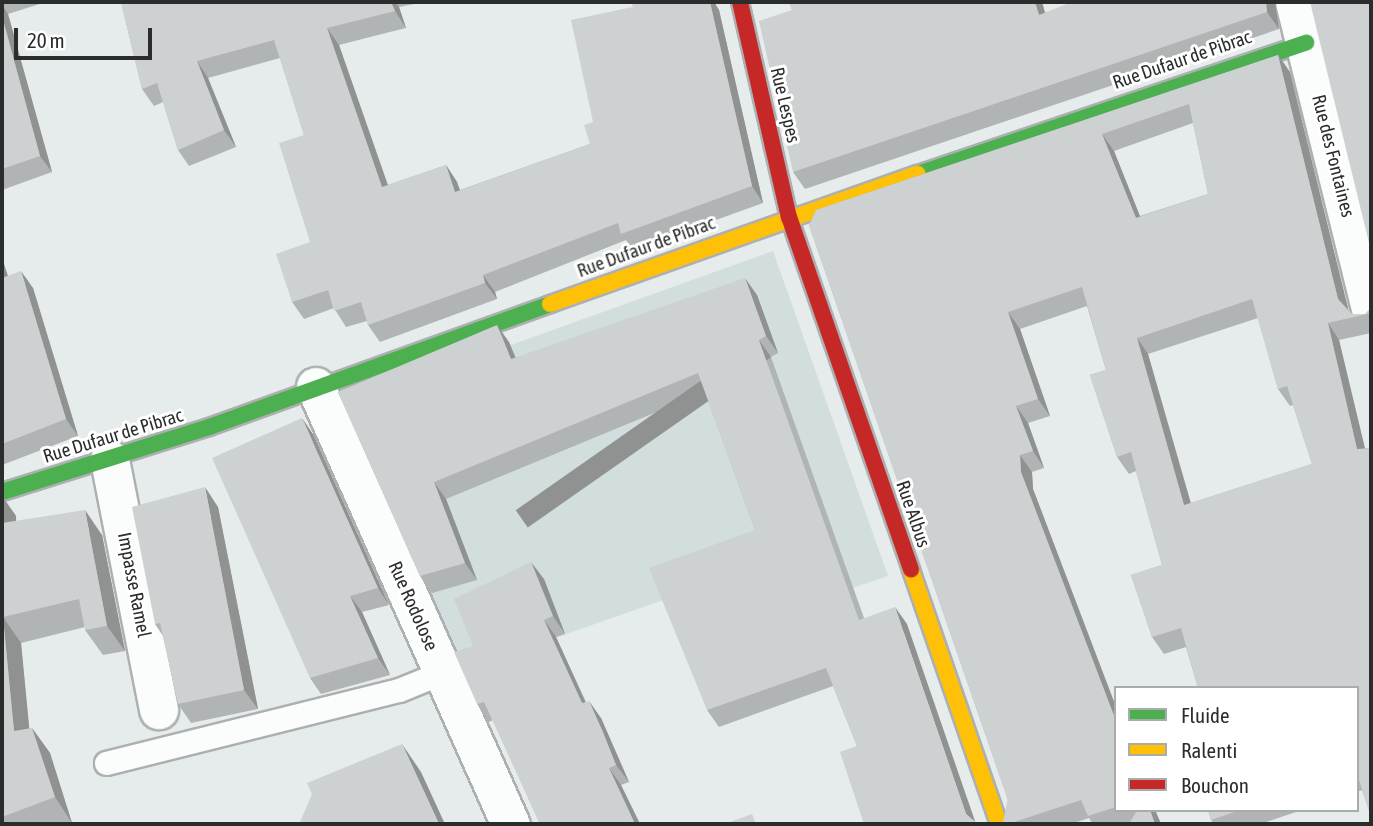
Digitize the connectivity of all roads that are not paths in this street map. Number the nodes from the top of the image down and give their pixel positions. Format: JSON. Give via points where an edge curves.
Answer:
{"nodes":[{"id":1,"x":740,"y":2,"type":"edge"},
{"id":2,"x":1295,"y":2,"type":"edge"},
{"id":3,"x":1306,"y":43,"type":"junction"},
{"id":4,"x":789,"y":217,"type":"junction"},
{"id":5,"x":1371,"y":310,"type":"edge"},
{"id":6,"x":316,"y":387,"type":"junction"},
{"id":7,"x":110,"y":460,"type":"junction"},
{"id":8,"x":2,"y":492,"type":"edge"},
{"id":9,"x":443,"y":672,"type":"junction"},
{"id":10,"x":159,"y":710,"type":"dead end"},
{"id":11,"x":106,"y":763,"type":"dead end"},
{"id":12,"x":511,"y":824,"type":"edge"},
{"id":13,"x":999,"y":824,"type":"edge"}],
"edges":[{"from":1,"to":4,"type":"street","name":"Rue Lespes"},
{"from":2,"to":3,"type":"street","name":"Rue des Fontaines"},
{"from":3,"to":4,"type":"street","name":"Rue Dufaur de Pibrac"},
{"from":3,"to":5,"type":"street","name":"Rue des Fontaines"},
{"from":4,"to":6,"type":"street","name":"Rue Dufaur de Pibrac"},
{"from":4,"to":13,"type":"street","name":"Rue Albus"},
{"from":6,"to":7,"type":"street","name":"Rue Dufaur de Pibrac"},
{"from":6,"to":9,"type":"street","name":"Rue Rodolose"},
{"from":7,"to":8,"type":"street","name":"Rue Dufaur de Pibrac"},
{"from":7,"to":10,"type":"street","name":"Impasse Ramel"},
{"from":9,"to":11,"type":"lane","via":[[400,690]]},
{"from":9,"to":12,"type":"street","name":"Rue Rodolose"}]}
